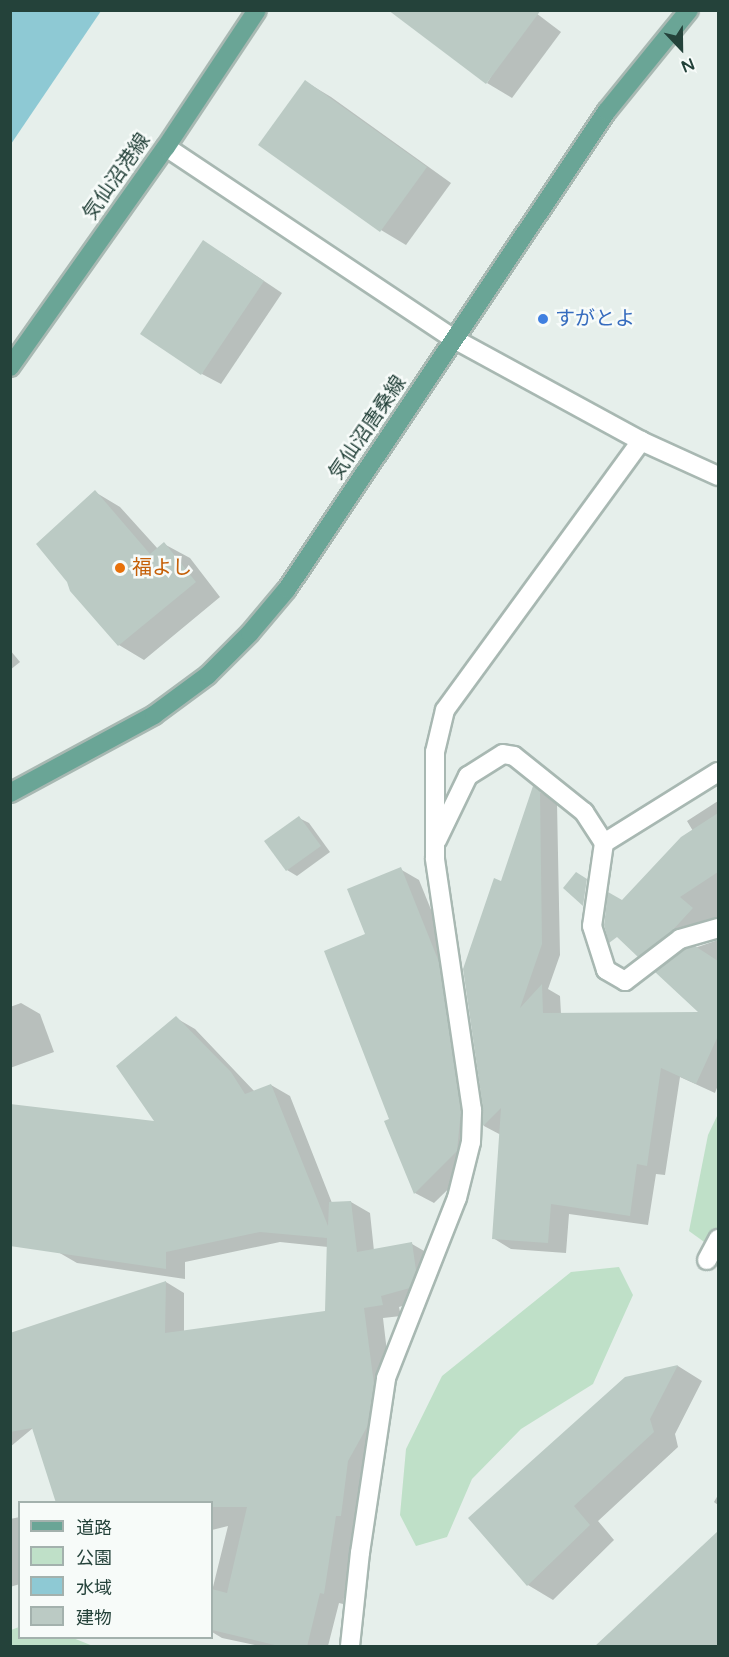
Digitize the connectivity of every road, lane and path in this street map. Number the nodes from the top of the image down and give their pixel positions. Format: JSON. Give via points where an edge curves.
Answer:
{"nodes":[{"id":1,"x":257,"y":10,"type":"edge"},
{"id":2,"x":689,"y":10,"type":"edge"},
{"id":3,"x":165,"y":147,"type":"junction"},
{"id":4,"x":454,"y":339,"type":"junction"},
{"id":5,"x":10,"y":367,"type":"edge"},
{"id":6,"x":641,"y":441,"type":"junction"},
{"id":7,"x":718,"y":476,"type":"edge"},
{"id":8,"x":718,"y":772,"type":"edge"},
{"id":9,"x":10,"y":793,"type":"edge"},
{"id":10,"x":604,"y":843,"type":"junction"},
{"id":11,"x":434,"y":845,"type":"junction"},
{"id":12,"x":718,"y":928,"type":"edge"},
{"id":13,"x":718,"y":1239,"type":"edge"},
{"id":14,"x":707,"y":1260,"type":"dead end"},
{"id":15,"x":350,"y":1647,"type":"edge"}],
"edges":[{"from":1,"to":3,"type":"main road","name":"気仙沼港線"},
{"from":2,"to":4,"type":"main road","name":"気仙沼唐桑線","via":[[607,111]]},
{"from":3,"to":4,"type":"street"},
{"from":3,"to":5,"type":"main road","name":"気仙沼港線"},
{"from":4,"to":6,"type":"street"},
{"from":4,"to":9,"type":"main road","name":"気仙沼唐桑線","via":[[287,589],[250,633],[208,675],[154,715]]},
{"from":6,"to":7,"type":"street"},
{"from":6,"to":11,"type":"street","via":[[445,710],[435,752]]},
{"from":8,"to":10,"type":"street"},
{"from":10,"to":11,"type":"street","via":[[584,812],[514,756],[502,754],[468,776]]},
{"from":10,"to":12,"type":"street","via":[[592,926],[606,970],[625,981],[680,939]]},
{"from":11,"to":15,"type":"street","via":[[472,1110],[471,1142],[457,1198],[386,1378]]},
{"from":13,"to":14,"type":"street"}]}
